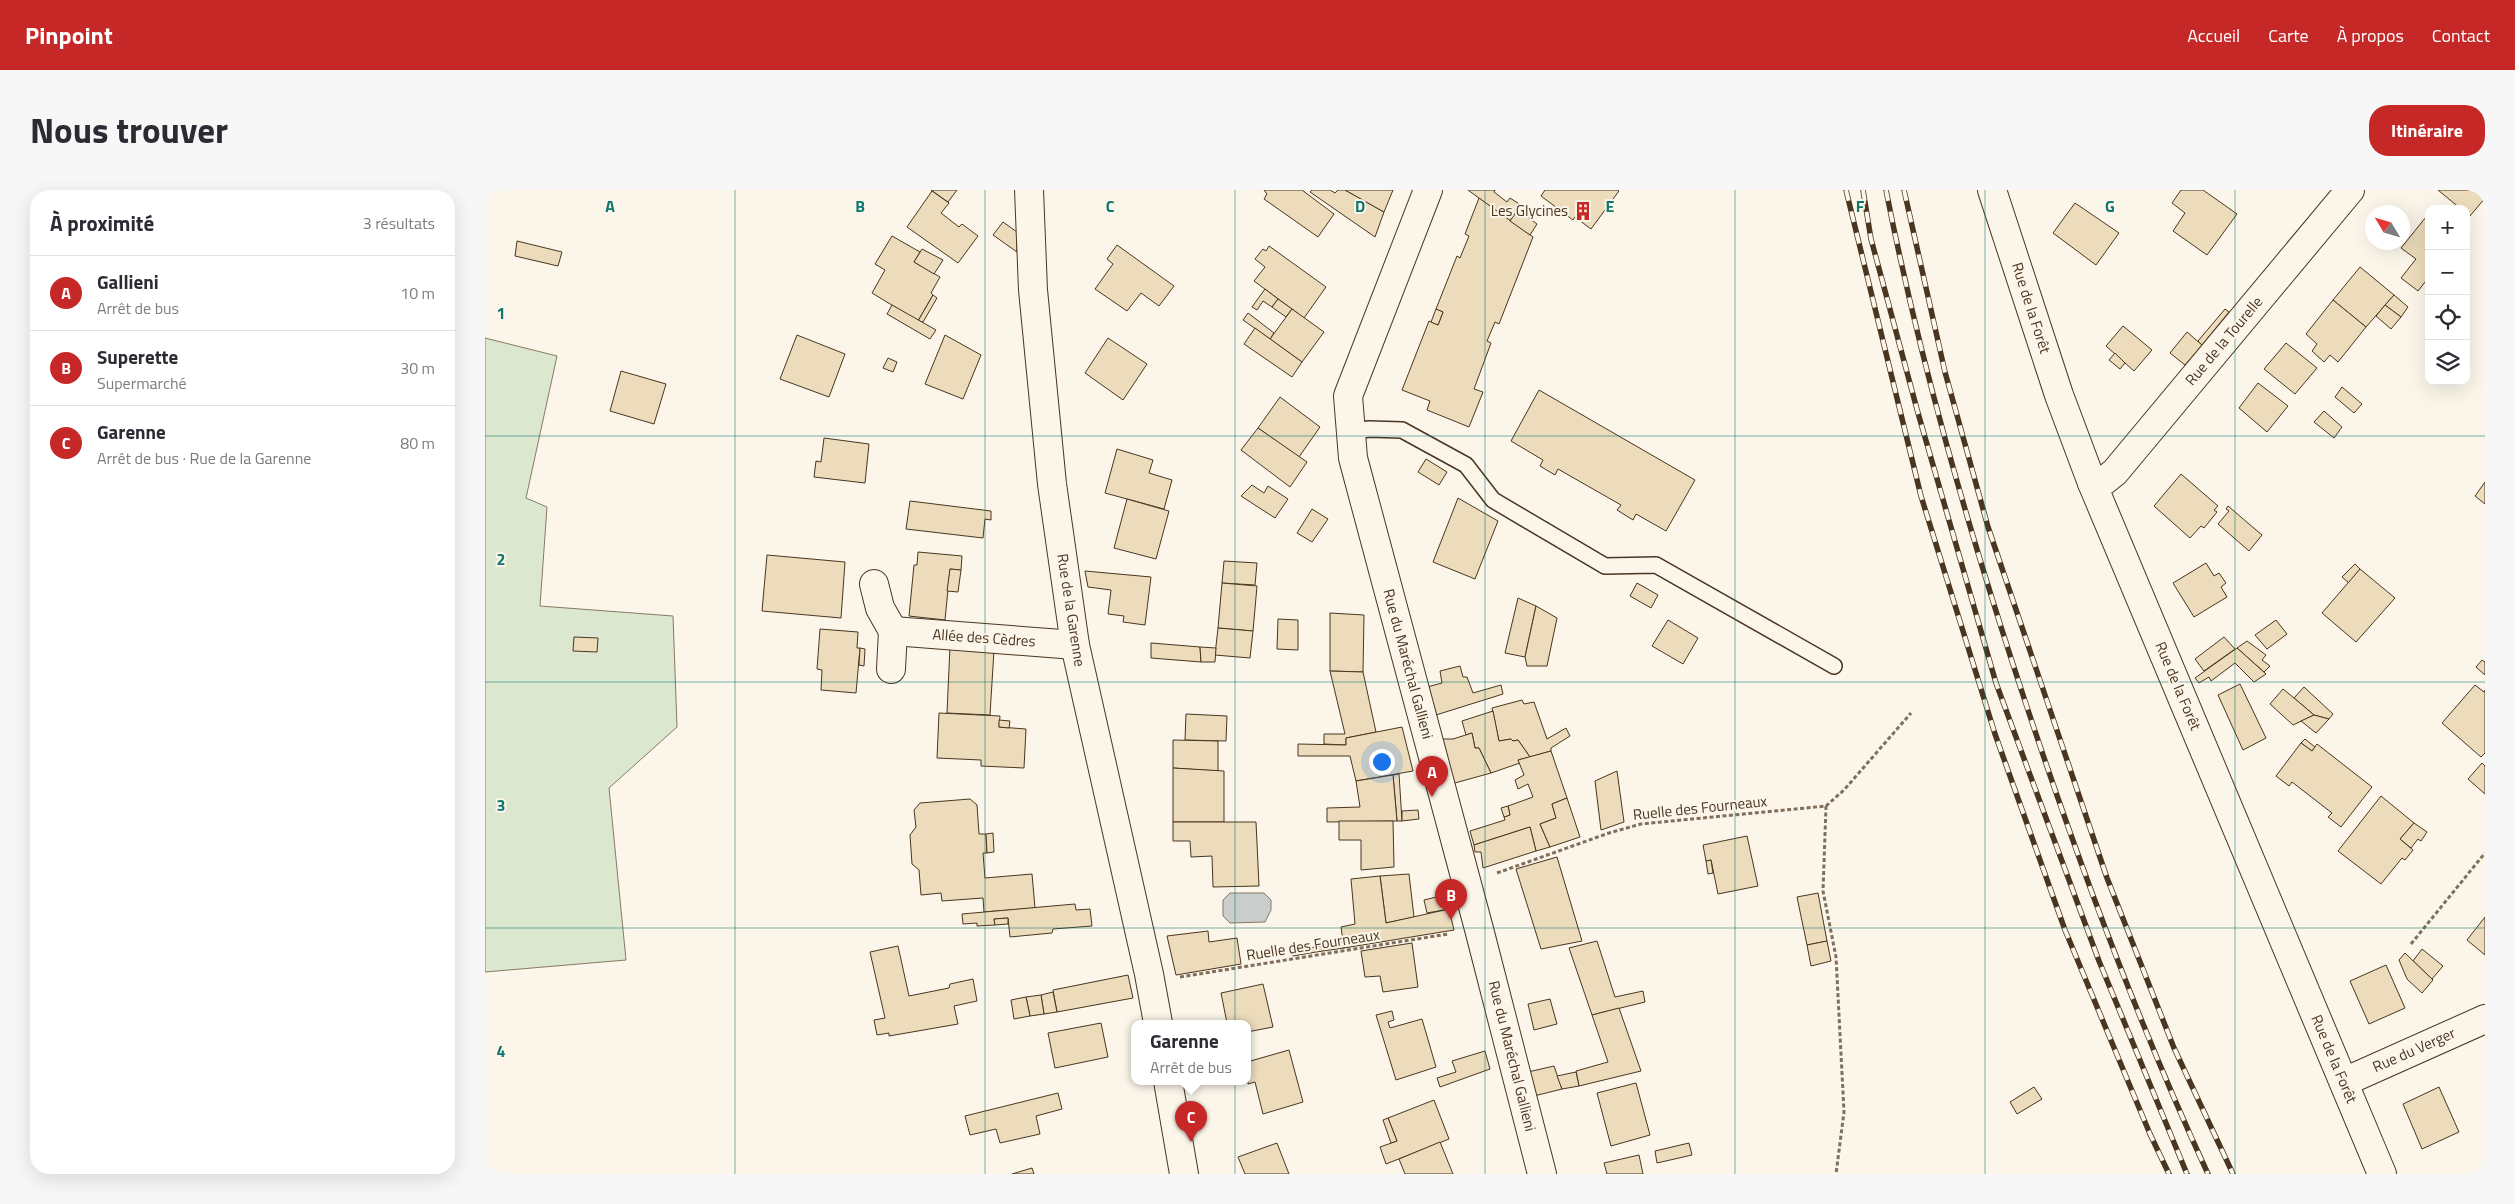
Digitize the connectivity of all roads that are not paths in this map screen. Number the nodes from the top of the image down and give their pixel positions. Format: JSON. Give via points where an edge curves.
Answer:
{"nodes":[{"id":1,"x":1029,"y":190,"type":"edge"},
{"id":2,"x":1428,"y":190,"type":"edge"},
{"id":3,"x":1992,"y":190,"type":"edge"},
{"id":4,"x":2349,"y":190,"type":"edge"},
{"id":5,"x":1350,"y":432,"type":"junction"},
{"id":6,"x":2092,"y":482,"type":"junction"},
{"id":7,"x":874,"y":584,"type":"dead end"},
{"id":8,"x":893,"y":631,"type":"junction"},
{"id":9,"x":1075,"y":646,"type":"junction"},
{"id":10,"x":1834,"y":666,"type":"dead end"},
{"id":11,"x":891,"y":669,"type":"dead end"},
{"id":12,"x":2485,"y":1019,"type":"edge"},
{"id":13,"x":1157,"y":1020,"type":"edge"},
{"id":14,"x":2344,"y":1082,"type":"junction"},
{"id":15,"x":1169,"y":1085,"type":"edge"},
{"id":16,"x":1184,"y":1174,"type":"edge"},
{"id":17,"x":1542,"y":1174,"type":"edge"},
{"id":18,"x":2382,"y":1174,"type":"edge"}],
"edges":[{"from":1,"to":9,"type":"main road","name":"Rue de la Garenne","via":[[1033,290],[1052,484]]},
{"from":2,"to":5,"type":"main road","name":"Rue du Maréchal Gallieni","via":[[1348,396]]},
{"from":3,"to":6,"type":"main road","name":"Rue de la Forêt","via":[[2059,395]]},
{"from":4,"to":6,"type":"main road","name":"Rue de la Tourelle","via":[[2115,472],[2105,480]]},
{"from":5,"to":10,"type":"lane","via":[[1402,430],[1466,465],[1493,500],[1605,566],[1656,564]]},
{"from":5,"to":17,"type":"main road","name":"Rue du Maréchal Gallieni","via":[[1353,458]]},
{"from":6,"to":14,"type":"main road","name":"Rue de la Forêt"},
{"from":7,"to":8,"type":"main road","via":[[880,608]]},
{"from":8,"to":9,"type":"main road","name":"Allée des Cèdres"},
{"from":8,"to":11,"type":"main road"},
{"from":9,"to":13,"type":"main road","name":"Rue de la Garenne"},
{"from":12,"to":14,"type":"main road","name":"Rue du Verger"},
{"from":14,"to":18,"type":"main road","name":"Rue de la Forêt"},
{"from":15,"to":16,"type":"main road"}]}
